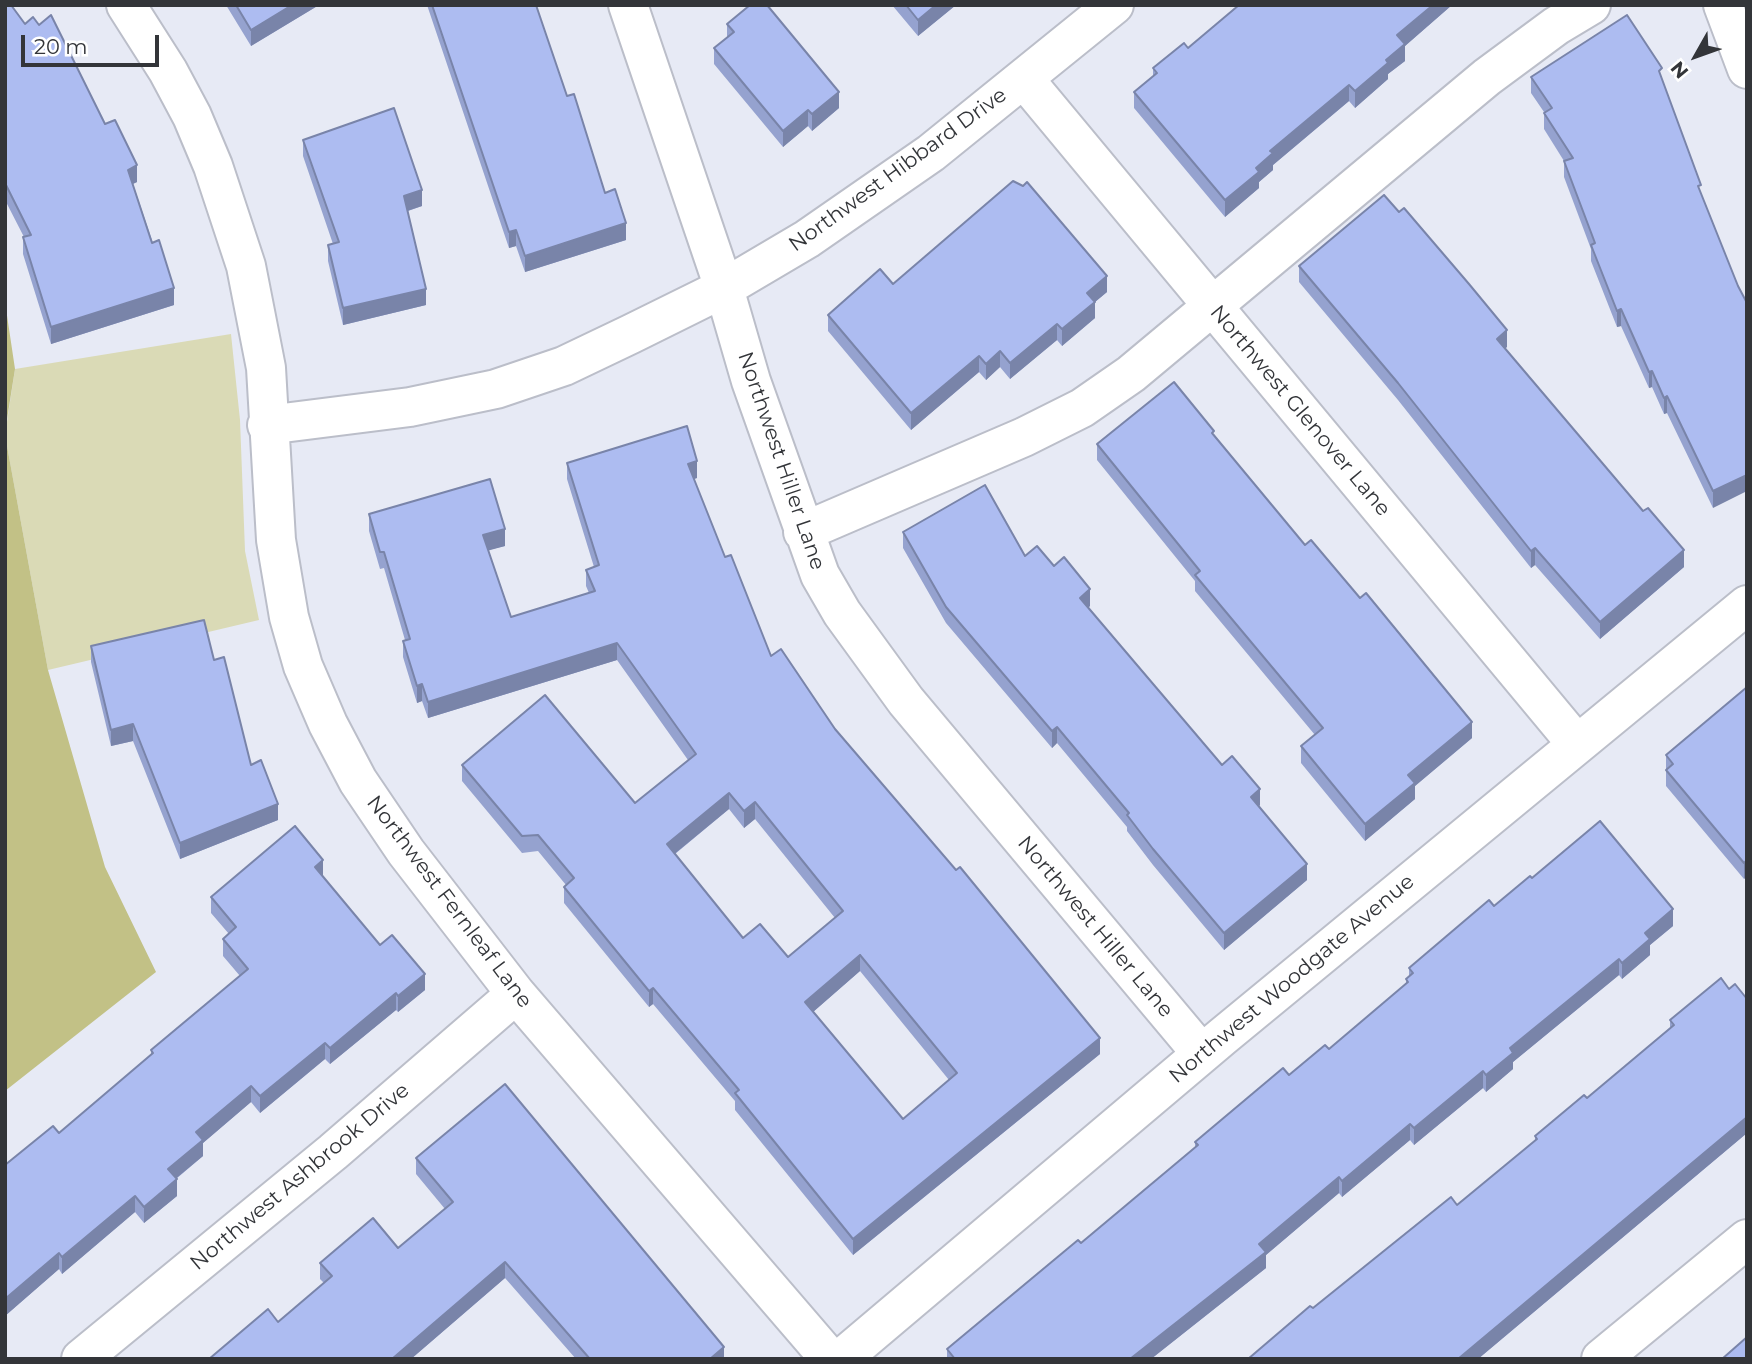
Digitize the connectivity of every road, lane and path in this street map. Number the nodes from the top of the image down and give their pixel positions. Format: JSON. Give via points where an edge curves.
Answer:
{"nodes":[{"id":1,"x":126,"y":5,"type":"edge"},
{"id":2,"x":1114,"y":5,"type":"edge"},
{"id":3,"x":1591,"y":5,"type":"edge"},
{"id":4,"x":1723,"y":5,"type":"edge"},
{"id":5,"x":635,"y":9,"type":"edge"},
{"id":6,"x":1747,"y":69,"type":"edge"},
{"id":7,"x":1024,"y":79,"type":"junction"},
{"id":8,"x":723,"y":288,"type":"junction"},
{"id":9,"x":1213,"y":307,"type":"junction"},
{"id":10,"x":267,"y":425,"type":"junction"},
{"id":11,"x":803,"y":531,"type":"junction"},
{"id":12,"x":1747,"y":605,"type":"edge"},
{"id":13,"x":1576,"y":743,"type":"junction"},
{"id":14,"x":516,"y":994,"type":"junction"},
{"id":15,"x":1202,"y":1054,"type":"junction"},
{"id":16,"x":1747,"y":1239,"type":"edge"},
{"id":17,"x":81,"y":1359,"type":"edge"},
{"id":18,"x":830,"y":1359,"type":"edge"},
{"id":19,"x":841,"y":1359,"type":"edge"},
{"id":20,"x":1601,"y":1359,"type":"edge"}],
"edges":[{"from":1,"to":10,"type":"street","name":"Northwest Fernleaf Lane","via":[[192,116],[231,215],[258,321],[266,368]]},
{"from":2,"to":7,"type":"street","name":"Northwest Hibbard Drive"},
{"from":3,"to":9,"type":"street","via":[[1486,77]]},
{"from":4,"to":6,"type":"street"},
{"from":5,"to":8,"type":"street","name":"Northwest Hiller Lane"},
{"from":7,"to":8,"type":"street","name":"Northwest Hibbard Drive","via":[[871,195]]},
{"from":7,"to":9,"type":"street","name":"Northwest Glenover Lane"},
{"from":8,"to":10,"type":"street","name":"Northwest Hibbard Drive","via":[[564,366],[496,388],[410,407]]},
{"from":8,"to":11,"type":"street","name":"Northwest Hiller Lane"},
{"from":9,"to":11,"type":"street","via":[[1082,408]]},
{"from":9,"to":13,"type":"street","name":"Northwest Glenover Lane"},
{"from":10,"to":14,"type":"street","name":"Northwest Fernleaf Lane","via":[[276,540],[289,617],[303,666],[328,724],[358,781],[400,842]]},
{"from":11,"to":15,"type":"street","name":"Northwest Hiller Lane","via":[[820,575],[842,613],[906,701]]},
{"from":12,"to":13,"type":"street","name":"Northwest Woodgate Avenue"},
{"from":13,"to":15,"type":"street","name":"Northwest Woodgate Avenue"},
{"from":14,"to":17,"type":"street","name":"Northwest Ashbrook Drive"},
{"from":14,"to":18,"type":"street","name":"Northwest Fernleaf Lane"},
{"from":15,"to":19,"type":"street","name":"Northwest Woodgate Avenue"},
{"from":16,"to":20,"type":"street"}]}
